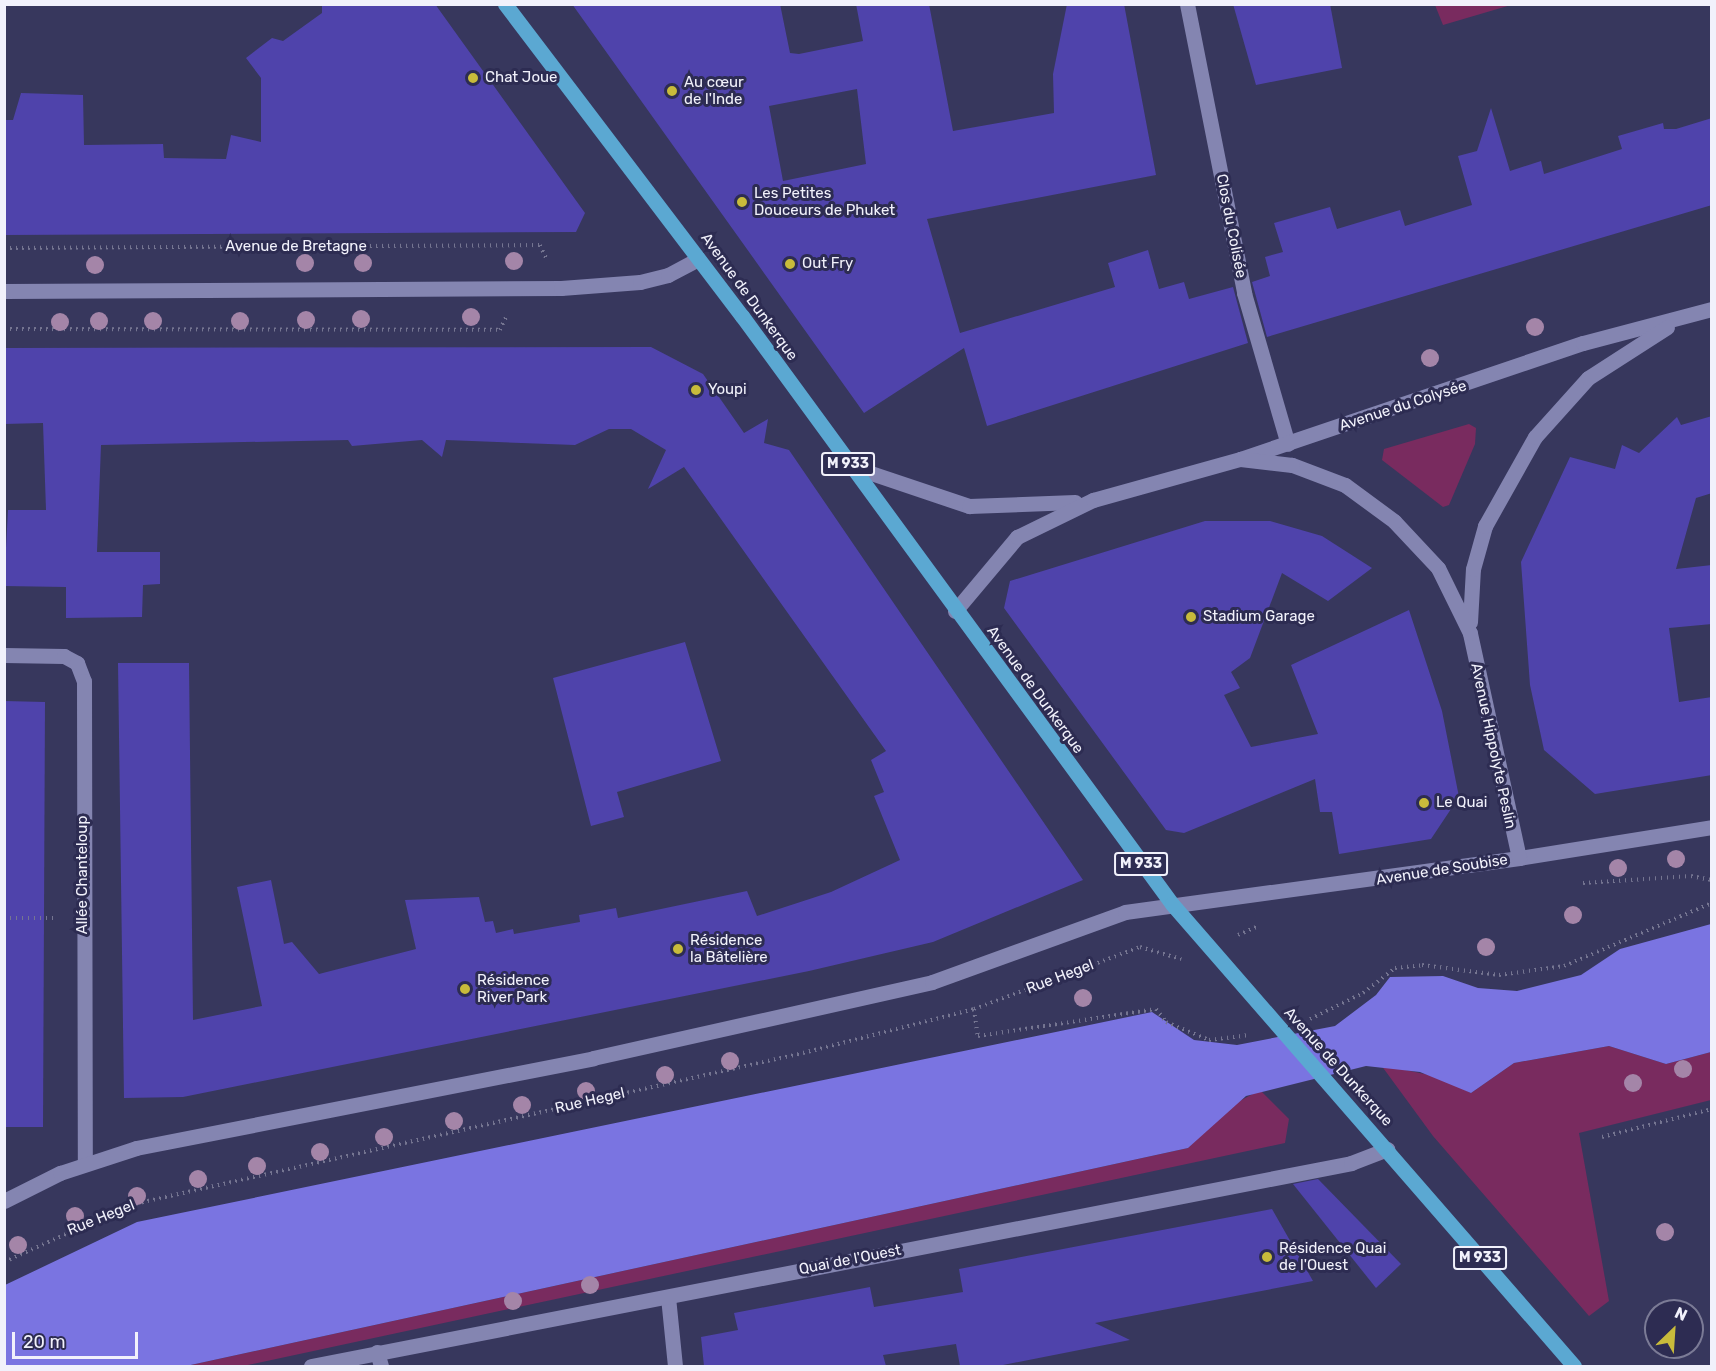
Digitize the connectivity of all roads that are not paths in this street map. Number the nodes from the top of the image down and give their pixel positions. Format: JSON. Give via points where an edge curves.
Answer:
{"nodes":[{"id":1,"x":505,"y":4,"type":"edge"},
{"id":2,"x":1187,"y":4,"type":"edge"},
{"id":3,"x":698,"y":259,"type":"junction"},
{"id":4,"x":4,"y":291,"type":"edge"},
{"id":5,"x":1704,"y":311,"type":"edge"},
{"id":6,"x":1288,"y":444,"type":"junction"},
{"id":7,"x":1240,"y":459,"type":"junction"},
{"id":8,"x":850,"y":466,"type":"junction"},
{"id":9,"x":1093,"y":500,"type":"junction"},
{"id":10,"x":955,"y":611,"type":"junction"},
{"id":11,"x":1470,"y":633,"type":"junction"},
{"id":12,"x":4,"y":655,"type":"edge"},
{"id":13,"x":1712,"y":827,"type":"edge"},
{"id":14,"x":1519,"y":858,"type":"junction"},
{"id":15,"x":1172,"y":904,"type":"junction"},
{"id":16,"x":1387,"y":1149,"type":"junction"},
{"id":17,"x":85,"y":1163,"type":"junction"},
{"id":18,"x":4,"y":1201,"type":"edge"},
{"id":19,"x":668,"y":1297,"type":"junction"},
{"id":20,"x":379,"y":1359,"type":"edge"},
{"id":21,"x":311,"y":1366,"type":"edge"},
{"id":22,"x":675,"y":1366,"type":"edge"},
{"id":23,"x":1574,"y":1366,"type":"edge"}],
"edges":[{"from":1,"to":3,"type":"main road","name":"Avenue de Dunkerque","number":"M 933"},
{"from":2,"to":6,"type":"street","name":"Clos du Colisée","via":[[1249,314]]},
{"from":3,"to":4,"type":"street","via":[[640,282],[561,288]]},
{"from":3,"to":8,"type":"main road","name":"Avenue de Dunkerque","number":"M 933"},
{"from":5,"to":6,"type":"street","name":"Avenue du Colysée","via":[[1583,343]]},
{"from":5,"to":11,"type":"street","name":"Avenue Hippolyte Peslin","via":[[1604,365],[1534,437],[1499,495],[1480,541]]},
{"from":6,"to":7,"type":"street","name":"Avenue du Colysée"},
{"from":7,"to":9,"type":"street","name":"Avenue du Colysée"},
{"from":7,"to":11,"type":"street","name":"Avenue Hippolyte Peslin","via":[[1319,474],[1370,503],[1438,568]]},
{"from":8,"to":9,"type":"street","name":"Avenue du Colysée","via":[[969,506],[1023,508]]},
{"from":8,"to":10,"type":"main road","name":"Avenue de Dunkerque","number":"M 933"},
{"from":9,"to":10,"type":"street","name":"Avenue du Colysée","via":[[1017,537]]},
{"from":10,"to":15,"type":"main road","name":"Avenue de Dunkerque","number":"M 933"},
{"from":11,"to":14,"type":"street","name":"Avenue Hippolyte Peslin"},
{"from":12,"to":17,"type":"street","name":"Allée Chanteloup","via":[[64,656],[82,674]]},
{"from":13,"to":14,"type":"street","name":"Avenue de Soubise"},
{"from":14,"to":15,"type":"street","name":"Avenue de Soubise"},
{"from":15,"to":16,"type":"main road","name":"Avenue de Dunkerque","number":"M 933"},
{"from":15,"to":17,"type":"street","via":[[1125,912],[999,962],[911,988]]},
{"from":16,"to":19,"type":"street","name":"Quai de l'Ouest","via":[[1351,1163]]},
{"from":16,"to":23,"type":"main road","name":"Avenue de Dunkerque","number":"M 933"},
{"from":17,"to":18,"type":"street"},
{"from":19,"to":20,"type":"street","name":"Quai de l'Ouest"},
{"from":19,"to":22,"type":"street"},
{"from":20,"to":21,"type":"street","name":"Quai de l'Ouest"}]}
